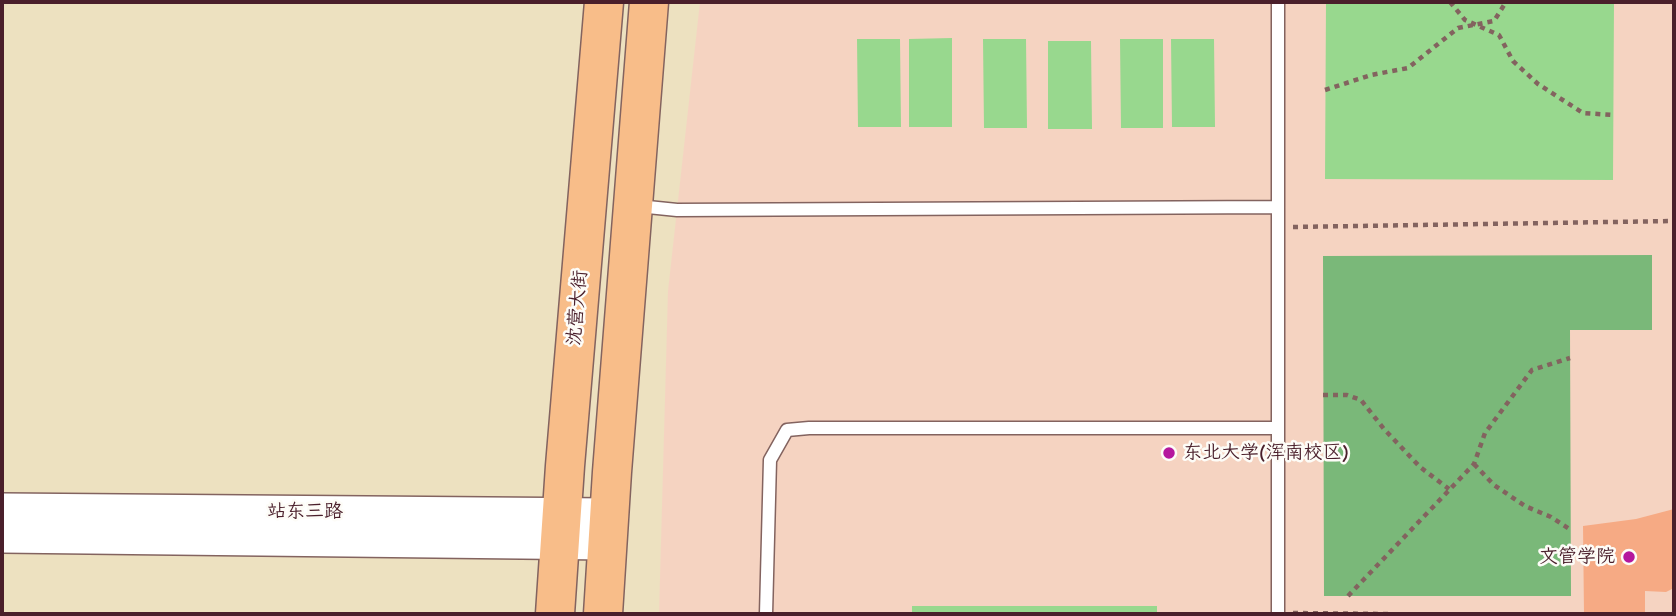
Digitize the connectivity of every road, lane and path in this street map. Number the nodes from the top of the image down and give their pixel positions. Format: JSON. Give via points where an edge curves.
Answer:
{"nodes":[{"id":1,"x":604,"y":2,"type":"edge"},
{"id":2,"x":649,"y":2,"type":"edge"},
{"id":3,"x":1278,"y":2,"type":"edge"},
{"id":4,"x":1450,"y":2,"type":"edge"},
{"id":5,"x":1506,"y":2,"type":"edge"},
{"id":6,"x":1475,"y":24,"type":"junction"},
{"id":7,"x":1325,"y":90,"type":"dead end"},
{"id":8,"x":1613,"y":115,"type":"dead end"},
{"id":9,"x":633,"y":205,"type":"junction"},
{"id":10,"x":1278,"y":207,"type":"junction"},
{"id":11,"x":1674,"y":221,"type":"edge"},
{"id":12,"x":1278,"y":228,"type":"junction"},
{"id":13,"x":1570,"y":358,"type":"dead end"},
{"id":14,"x":1323,"y":395,"type":"dead end"},
{"id":15,"x":1278,"y":428,"type":"junction"},
{"id":16,"x":1474,"y":464,"type":"junction"},
{"id":17,"x":1449,"y":489,"type":"junction"},
{"id":18,"x":2,"y":510,"type":"edge"},
{"id":19,"x":560,"y":528,"type":"junction"},
{"id":20,"x":608,"y":528,"type":"junction"},
{"id":21,"x":1571,"y":530,"type":"dead end"},
{"id":22,"x":2,"y":537,"type":"edge"},
{"id":23,"x":1348,"y":596,"type":"dead end"},
{"id":24,"x":555,"y":614,"type":"edge"},
{"id":25,"x":603,"y":614,"type":"edge"},
{"id":26,"x":766,"y":614,"type":"edge"},
{"id":27,"x":1278,"y":614,"type":"edge"},
{"id":28,"x":1390,"y":614,"type":"edge"}],
"edges":[{"from":1,"to":19,"type":"main road","name":"沈营大街"},
{"from":2,"to":9,"type":"main road"},
{"from":3,"to":10,"type":"lane"},
{"from":4,"to":6,"type":"path","via":[[1465,20]]},
{"from":5,"to":6,"type":"path","via":[[1494,21]]},
{"from":6,"to":7,"type":"path","via":[[1458,28],[1408,68]]},
{"from":6,"to":8,"type":"path","via":[[1499,35],[1513,61],[1538,84],[1583,113]]},
{"from":9,"to":10,"type":"lane","via":[[677,210]]},
{"from":9,"to":20,"type":"main road"},
{"from":10,"to":12,"type":"lane"},
{"from":11,"to":12,"type":"path"},
{"from":12,"to":15,"type":"lane"},
{"from":13,"to":16,"type":"path","via":[[1532,370],[1485,433]]},
{"from":14,"to":17,"type":"path","via":[[1361,400],[1420,467]]},
{"from":15,"to":26,"type":"lane","via":[[787,430],[770,460]]},
{"from":15,"to":27,"type":"lane"},
{"from":16,"to":17,"type":"path"},
{"from":16,"to":21,"type":"path","via":[[1494,485]]},
{"from":17,"to":23,"type":"path"},
{"from":18,"to":19,"type":"street","name":"站东三路"},
{"from":19,"to":20,"type":"street","name":"站东三路"},
{"from":19,"to":22,"type":"street","name":"站东三路"},
{"from":19,"to":24,"type":"main road","name":"沈营大街"},
{"from":20,"to":25,"type":"main road"},
{"from":27,"to":28,"type":"path"}]}
